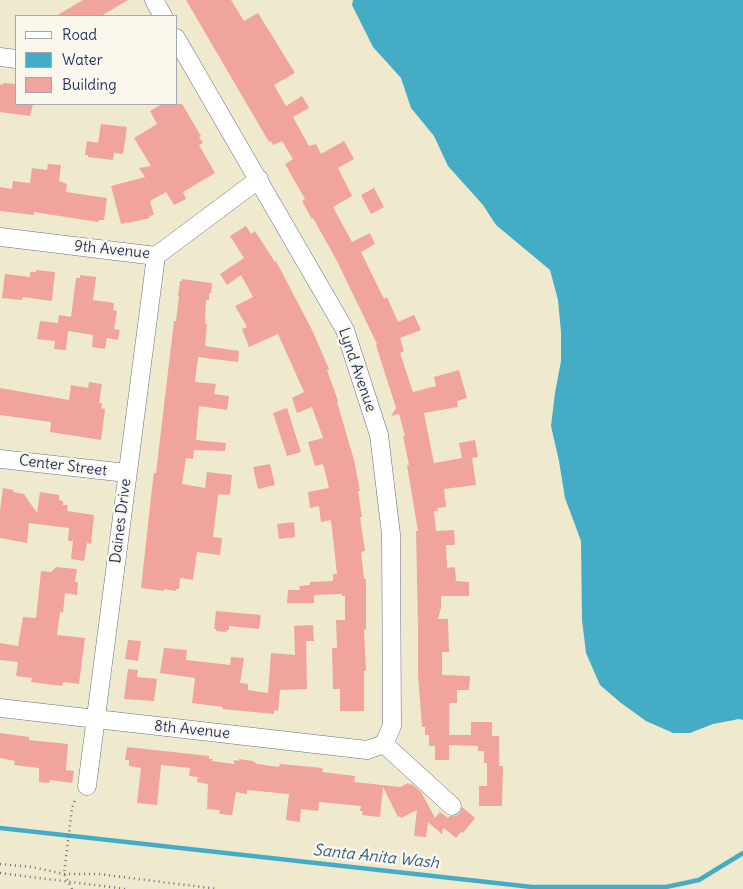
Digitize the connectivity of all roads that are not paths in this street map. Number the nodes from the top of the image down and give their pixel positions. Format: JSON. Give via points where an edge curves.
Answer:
{"nodes":[{"id":1,"x":178,"y":41,"type":"edge"},
{"id":2,"x":0,"y":57,"type":"edge"},
{"id":3,"x":15,"y":59,"type":"edge"},
{"id":4,"x":259,"y":179,"type":"junction"},
{"id":5,"x":0,"y":237,"type":"edge"},
{"id":6,"x":156,"y":256,"type":"junction"},
{"id":7,"x":0,"y":458,"type":"edge"},
{"id":8,"x":127,"y":473,"type":"junction"},
{"id":9,"x":0,"y":708,"type":"edge"},
{"id":10,"x":95,"y":719,"type":"junction"},
{"id":11,"x":384,"y":744,"type":"junction"},
{"id":12,"x":87,"y":786,"type":"dead end"},
{"id":13,"x":452,"y":806,"type":"dead end"}],
"edges":[{"from":1,"to":4,"type":"street","name":"Lynd Avenue"},
{"from":2,"to":3,"type":"street"},
{"from":4,"to":6,"type":"street","name":"9th Avenue"},
{"from":4,"to":11,"type":"street","name":"Lynd Avenue","via":[[346,330],[379,435],[391,534],[392,726]]},
{"from":5,"to":6,"type":"street","name":"9th Avenue"},
{"from":6,"to":8,"type":"street","name":"Daines Drive"},
{"from":7,"to":8,"type":"street","name":"Center Street"},
{"from":8,"to":10,"type":"street","name":"Daines Drive"},
{"from":9,"to":10,"type":"street","name":"8th Avenue"},
{"from":10,"to":11,"type":"street","name":"8th Avenue","via":[[367,750]]},
{"from":10,"to":12,"type":"street","name":"Daines Drive"},
{"from":11,"to":13,"type":"street"}]}
